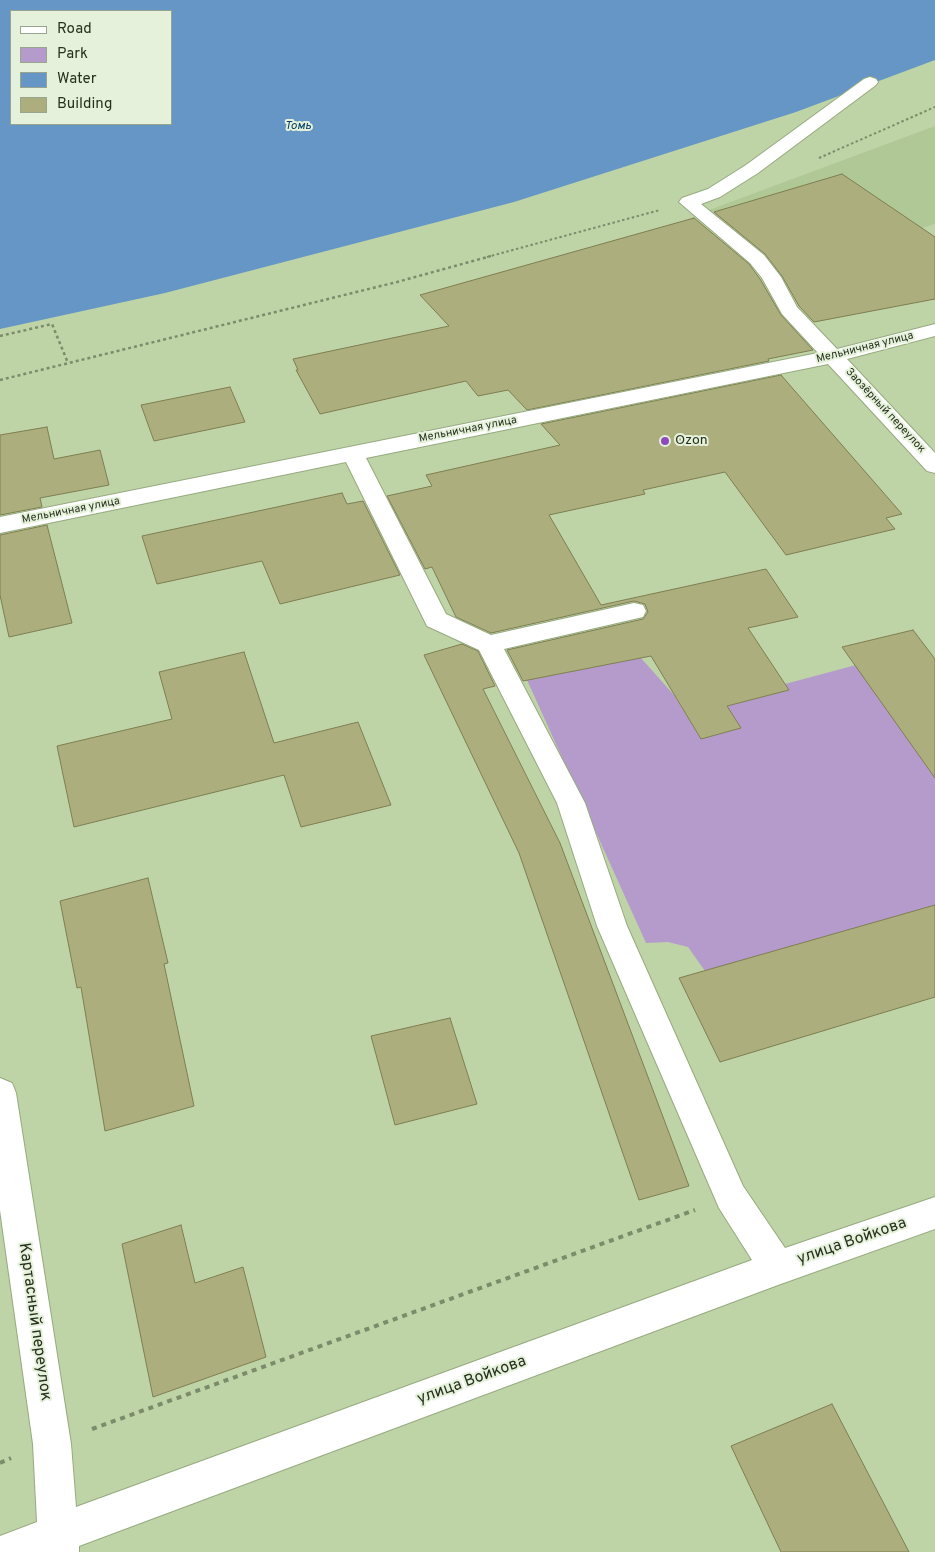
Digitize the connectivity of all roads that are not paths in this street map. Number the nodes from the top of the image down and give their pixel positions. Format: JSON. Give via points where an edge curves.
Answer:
{"nodes":[{"id":1,"x":870,"y":82,"type":"dead end"},
{"id":2,"x":935,"y":330,"type":"edge"},
{"id":3,"x":834,"y":356,"type":"junction"},
{"id":4,"x":353,"y":454,"type":"junction"},
{"id":5,"x":935,"y":466,"type":"edge"},
{"id":6,"x":0,"y":525,"type":"edge"},
{"id":7,"x":634,"y":611,"type":"dead end"},
{"id":8,"x":489,"y":644,"type":"junction"},
{"id":9,"x":0,"y":1093,"type":"edge"},
{"id":10,"x":935,"y":1213,"type":"edge"},
{"id":11,"x":778,"y":1268,"type":"junction"},
{"id":12,"x":59,"y":1543,"type":"edge"},
{"id":13,"x":9,"y":1552,"type":"edge"}],
"edges":[{"from":1,"to":3,"type":"street","name":"Заозёрный переулок","via":[[752,169],[714,194],[688,202],[757,259],[789,310]]},
{"from":2,"to":3,"type":"street","name":"Мельничная улица"},
{"from":3,"to":4,"type":"street","name":"Мельничная улица"},
{"from":3,"to":5,"type":"street","name":"Заозёрный переулок"},
{"from":4,"to":6,"type":"street","name":"Мельничная улица"},
{"from":4,"to":8,"type":"street","via":[[436,620]]},
{"from":7,"to":8,"type":"street"},
{"from":8,"to":11,"type":"street","via":[[571,803],[612,926],[731,1197]]},
{"from":9,"to":12,"type":"street","name":"Картасный переулок","via":[[52,1444]]},
{"from":10,"to":11,"type":"street","name":"улица Войкова"},
{"from":11,"to":12,"type":"street","name":"улица Войкова"},
{"from":12,"to":13,"type":"street","name":"улица Войкова"}]}
